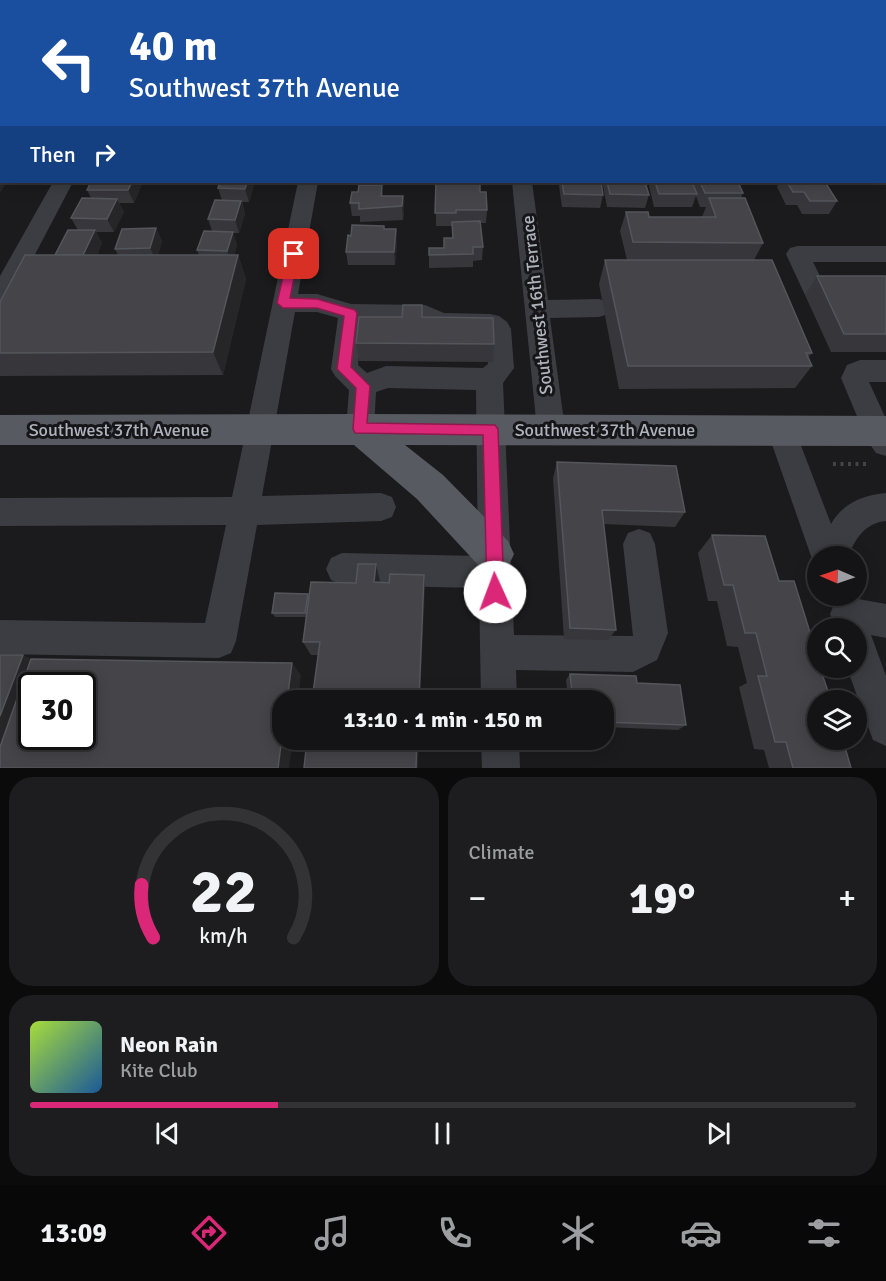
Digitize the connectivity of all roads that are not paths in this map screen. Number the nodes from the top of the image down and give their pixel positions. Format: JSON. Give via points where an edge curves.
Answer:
{"nodes":[{"id":1,"x":62,"y":183,"type":"edge"},
{"id":2,"x":308,"y":183,"type":"edge"},
{"id":3,"x":522,"y":183,"type":"edge"},
{"id":4,"x":886,"y":254,"type":"edge"},
{"id":5,"x":886,"y":289,"type":"edge"},
{"id":6,"x":0,"y":298,"type":"edge"},
{"id":7,"x":283,"y":303,"type":"junction"},
{"id":8,"x":599,"y":308,"type":"dead end"},
{"id":9,"x":538,"y":309,"type":"junction"},
{"id":10,"x":351,"y":313,"type":"junction"},
{"id":11,"x":543,"y":360,"type":"junction"},
{"id":12,"x":494,"y":370,"type":"junction"},
{"id":13,"x":886,"y":371,"type":"edge"},
{"id":14,"x":363,"y":386,"type":"junction"},
{"id":15,"x":258,"y":429,"type":"junction"},
{"id":16,"x":360,"y":429,"type":"junction"},
{"id":17,"x":490,"y":429,"type":"junction"},
{"id":18,"x":551,"y":429,"type":"junction"},
{"id":19,"x":0,"y":430,"type":"edge"},
{"id":20,"x":781,"y":430,"type":"junction"},
{"id":21,"x":880,"y":442,"type":"edge"},
{"id":22,"x":381,"y":507,"type":"dead end"},
{"id":23,"x":886,"y":507,"type":"edge"},
{"id":24,"x":244,"y":511,"type":"junction"},
{"id":25,"x":0,"y":512,"type":"edge"},
{"id":26,"x":639,"y":544,"type":"dead end"},
{"id":27,"x":822,"y":546,"type":"edge"},
{"id":28,"x":836,"y":546,"type":"edge"},
{"id":29,"x":494,"y":563,"type":"junction"},
{"id":30,"x":342,"y":569,"type":"dead end"},
{"id":31,"x":867,"y":620,"type":"edge"},
{"id":32,"x":886,"y":621,"type":"edge"},
{"id":33,"x":0,"y":637,"type":"edge"},
{"id":34,"x":497,"y":652,"type":"junction"},
{"id":35,"x":867,"y":672,"type":"edge"},
{"id":36,"x":499,"y":690,"type":"edge"},
{"id":37,"x":886,"y":727,"type":"edge"},
{"id":38,"x":500,"y":750,"type":"edge"},
{"id":39,"x":501,"y":768,"type":"edge"}],
"edges":[{"from":1,"to":6,"type":"street"},
{"from":2,"to":7,"type":"street"},
{"from":3,"to":9,"type":"street","name":"Southwest 16th Terrace"},
{"from":4,"to":5,"type":"street","via":[[798,254],[814,290]]},
{"from":7,"to":10,"type":"street","via":[[317,303]]},
{"from":7,"to":15,"type":"street"},
{"from":8,"to":9,"type":"street"},
{"from":9,"to":11,"type":"street","name":"Southwest 16th Terrace"},
{"from":10,"to":12,"type":"street","via":[[425,314],[440,322],[490,323],[498,329]]},
{"from":10,"to":14,"type":"street","via":[[344,369]]},
{"from":11,"to":12,"type":"street"},
{"from":11,"to":18,"type":"street","name":"Southwest 16th Terrace"},
{"from":12,"to":14,"type":"street","via":[[386,377]]},
{"from":12,"to":17,"type":"street"},
{"from":13,"to":21,"type":"street","via":[[860,371],[854,378]]},
{"from":14,"to":16,"type":"street"},
{"from":15,"to":16,"type":"main road","name":"Southwest 37th Avenue"},
{"from":15,"to":19,"type":"main road","name":"Southwest 37th Avenue"},
{"from":15,"to":24,"type":"street"},
{"from":16,"to":17,"type":"main road","name":"Southwest 37th Avenue"},
{"from":16,"to":29,"type":"main road","via":[[430,487]]},
{"from":17,"to":18,"type":"main road","name":"Southwest 37th Avenue"},
{"from":17,"to":29,"type":"street"},
{"from":18,"to":20,"type":"main road","name":"Southwest 37th Avenue"},
{"from":20,"to":21,"type":"main road","name":"Southwest 37th Avenue"},
{"from":20,"to":27,"type":"street"},
{"from":22,"to":24,"type":"street"},
{"from":23,"to":28,"type":"street","via":[[861,511],[850,519]]},
{"from":24,"to":25,"type":"street"},
{"from":24,"to":33,"type":"street","via":[[219,641]]},
{"from":26,"to":34,"type":"street","via":[[651,633],[645,648],[633,654]]},
{"from":29,"to":30,"type":"street"},
{"from":29,"to":34,"type":"street"},
{"from":31,"to":32,"type":"street"},
{"from":34,"to":36,"type":"street"},
{"from":35,"to":37,"type":"street"},
{"from":38,"to":39,"type":"street"}]}
